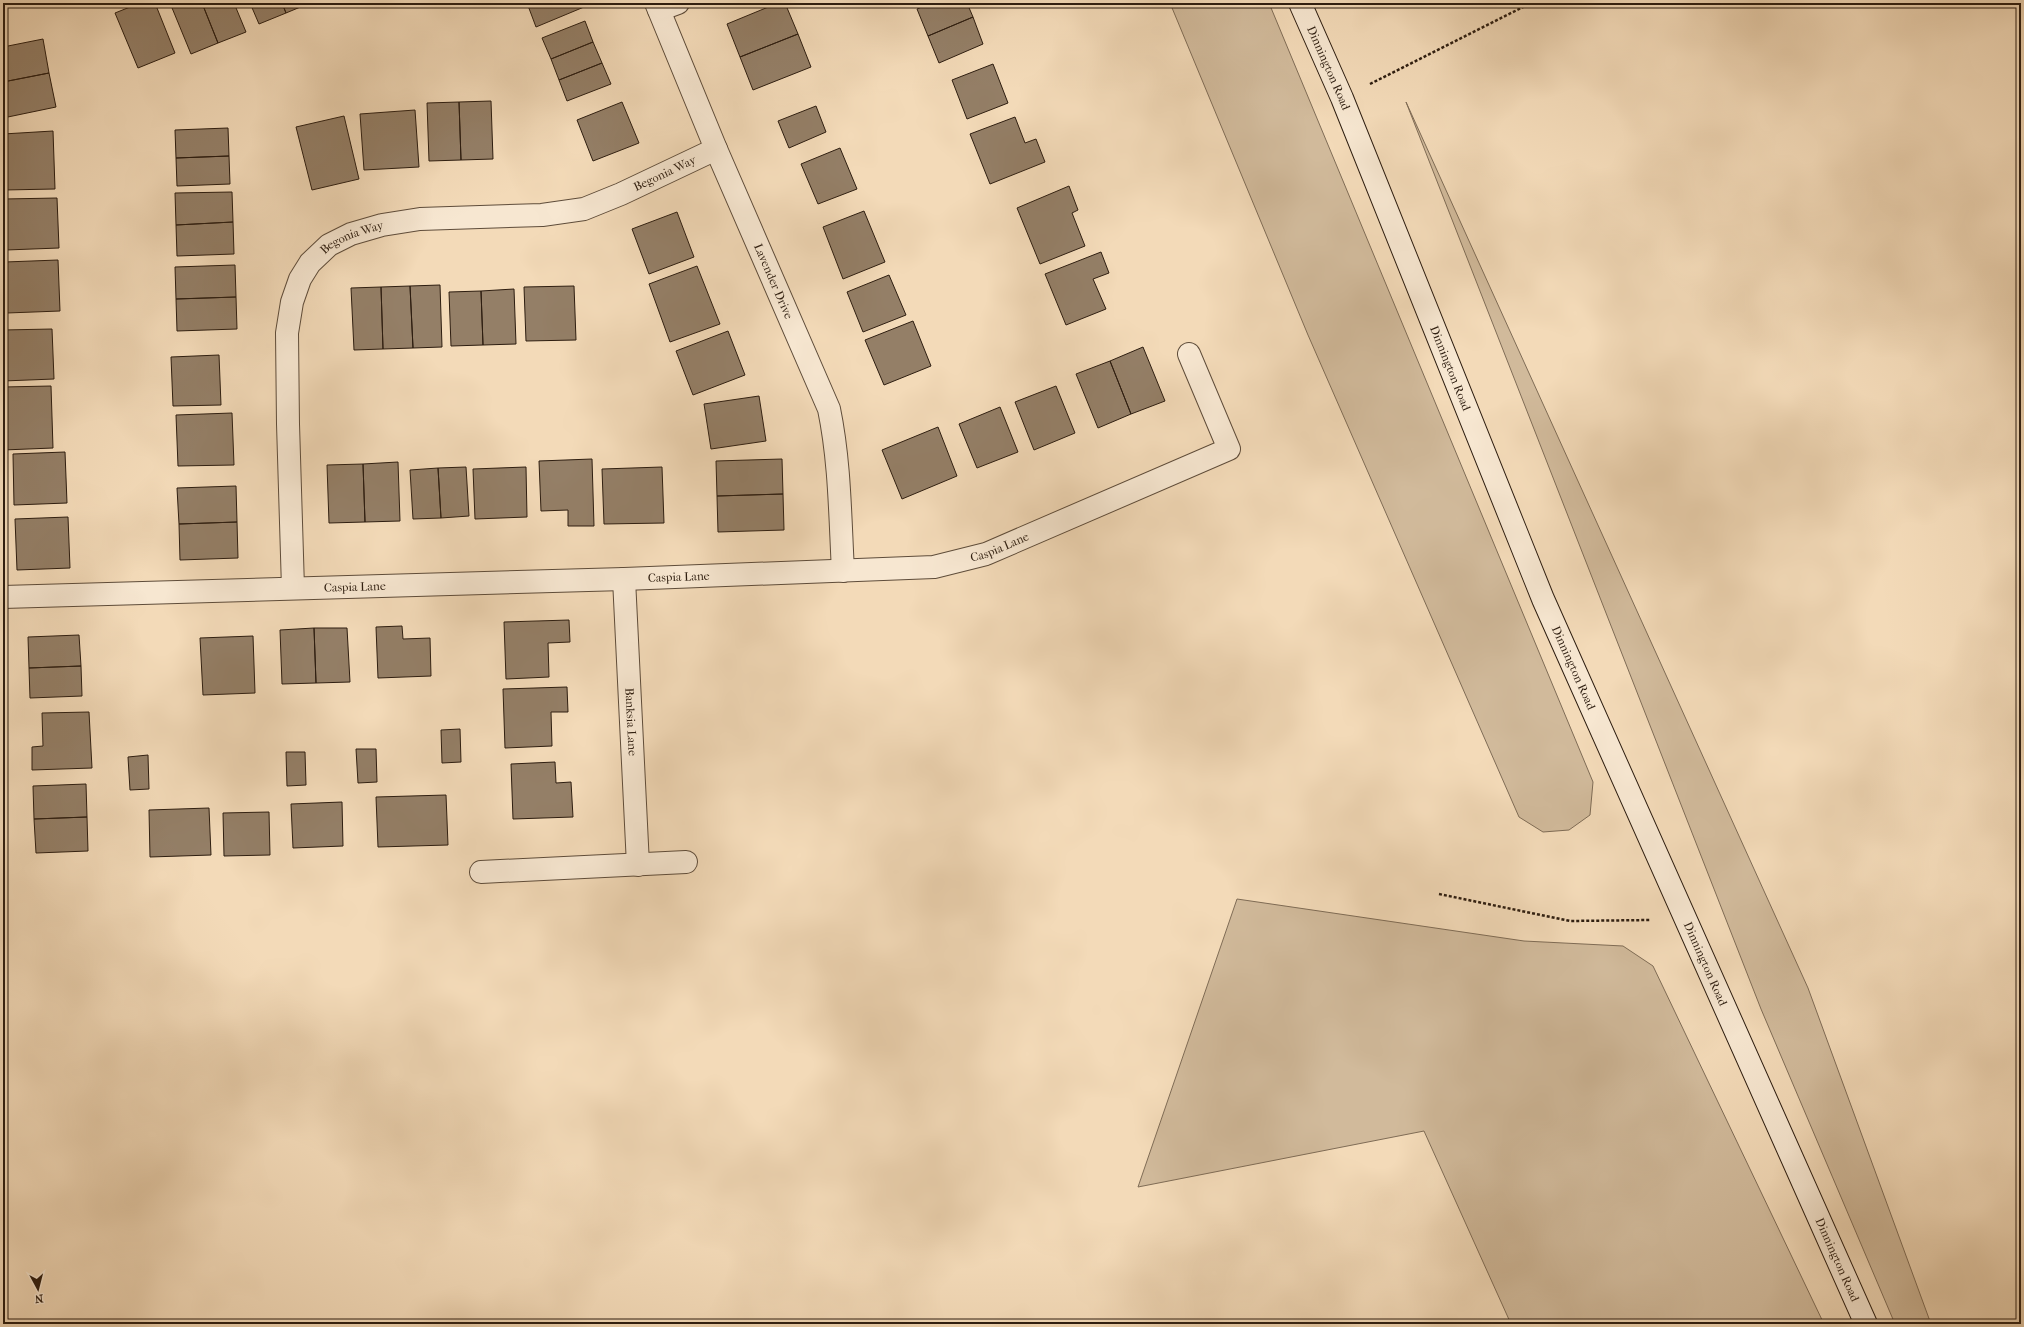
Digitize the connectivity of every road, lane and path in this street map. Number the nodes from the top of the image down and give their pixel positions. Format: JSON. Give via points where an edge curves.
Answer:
{"nodes":[{"id":1,"x":1300,"y":3,"type":"edge"},
{"id":2,"x":1531,"y":3,"type":"edge"},
{"id":3,"x":664,"y":5,"type":"edge"},
{"id":4,"x":1342,"y":98,"type":"junction"},
{"id":5,"x":716,"y":149,"type":"junction"},
{"id":6,"x":1189,"y":354,"type":"dead end"},
{"id":7,"x":843,"y":571,"type":"junction"},
{"id":8,"x":624,"y":579,"type":"junction"},
{"id":9,"x":293,"y":588,"type":"junction"},
{"id":10,"x":3,"y":597,"type":"edge"},
{"id":11,"x":686,"y":862,"type":"dead end"},
{"id":12,"x":638,"y":864,"type":"junction"},
{"id":13,"x":481,"y":872,"type":"dead end"},
{"id":14,"x":1439,"y":894,"type":"dead end"},
{"id":15,"x":1686,"y":920,"type":"junction"},
{"id":16,"x":1866,"y":1324,"type":"edge"}],
"edges":[{"from":1,"to":4,"type":"street","name":"Dinnington Road"},
{"from":2,"to":4,"type":"path"},
{"from":3,"to":5,"type":"street","name":"Lavender Drive"},
{"from":4,"to":15,"type":"street","name":"Dinnington Road","via":[[1543,599]]},
{"from":5,"to":7,"type":"street","name":"Lavender Drive","via":[[829,409],[838,467]]},
{"from":5,"to":9,"type":"street","name":"Begonia Way","via":[[622,194],[584,209],[542,215],[420,219],[382,225],[351,234],[329,245],[310,263],[300,279],[292,302],[287,333]]},
{"from":6,"to":7,"type":"street","name":"Caspia Lane","via":[[1229,449],[986,554],[934,567]]},
{"from":7,"to":8,"type":"street","name":"Caspia Lane"},
{"from":8,"to":9,"type":"street","name":"Caspia Lane"},
{"from":8,"to":12,"type":"street","name":"Banksia Lane"},
{"from":9,"to":10,"type":"street","name":"Caspia Lane"},
{"from":11,"to":12,"type":"street"},
{"from":12,"to":13,"type":"street"},
{"from":14,"to":15,"type":"path","via":[[1570,921]]},
{"from":15,"to":16,"type":"street","name":"Dinnington Road"}]}
